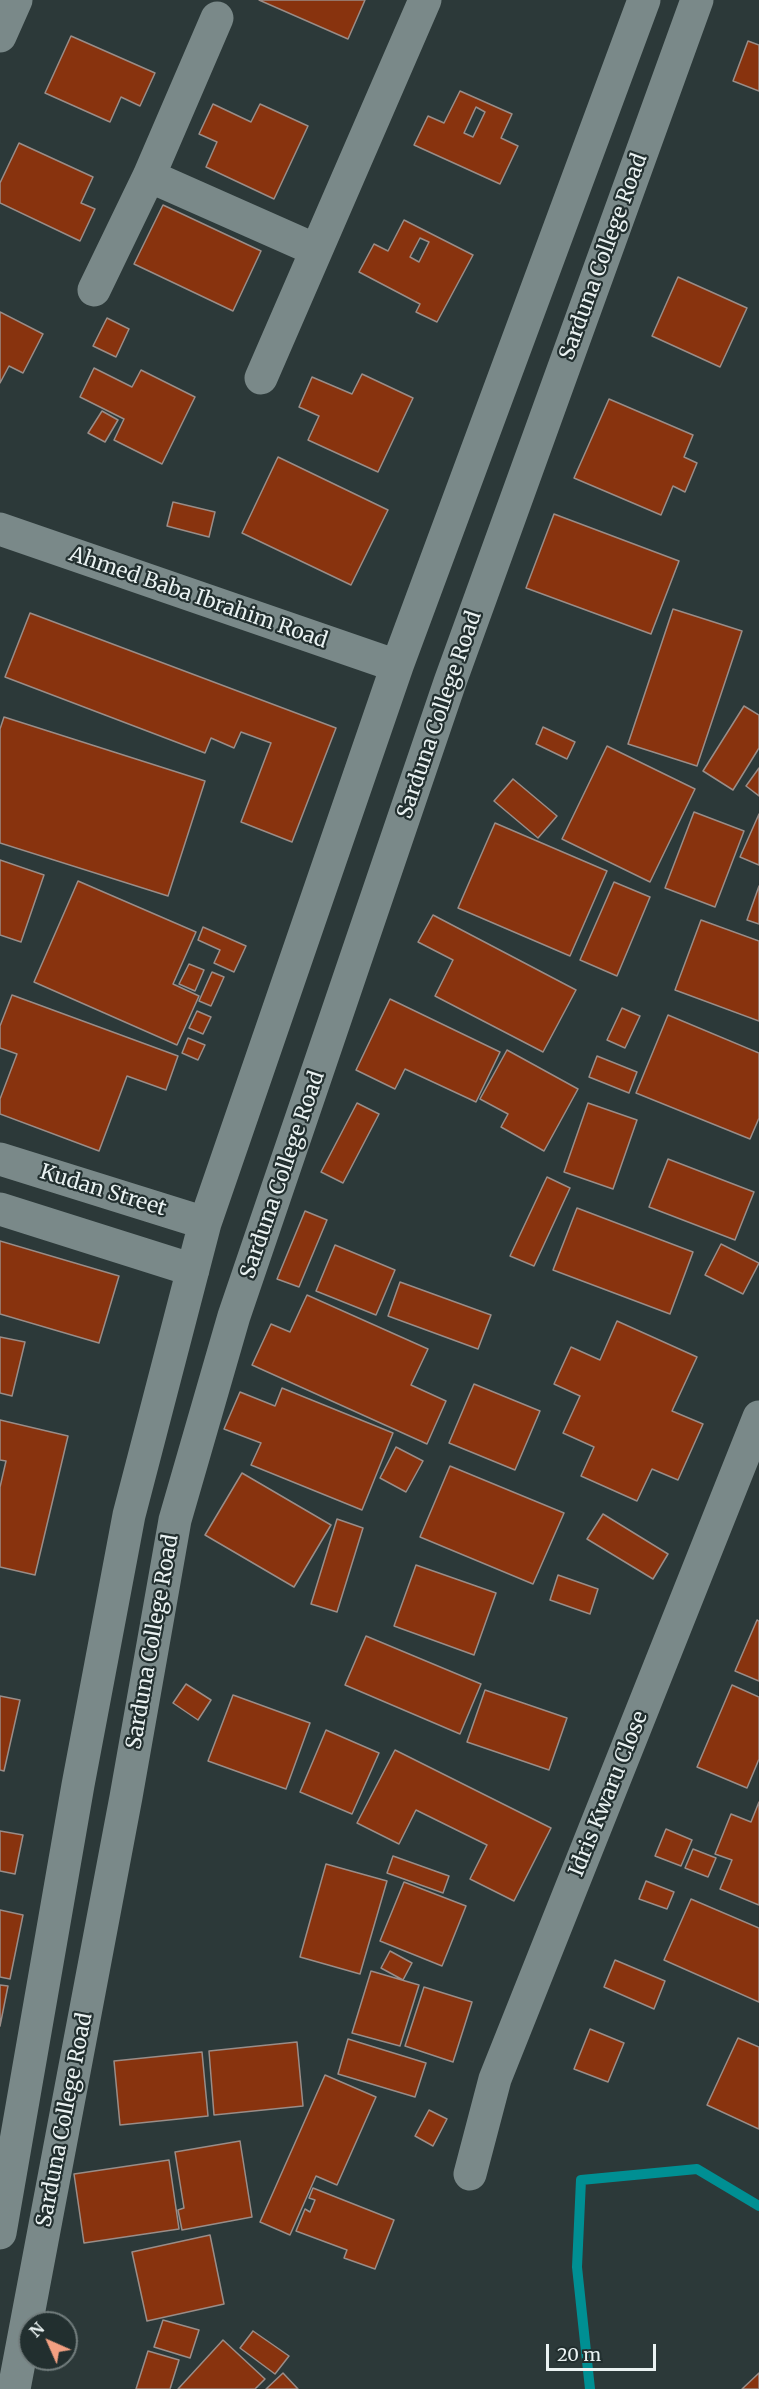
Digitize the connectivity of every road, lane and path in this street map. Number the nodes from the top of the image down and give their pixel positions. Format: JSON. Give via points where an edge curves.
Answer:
{"nodes":[{"id":1,"x":16,"y":0,"type":"edge"},
{"id":2,"x":425,"y":0,"type":"edge"},
{"id":3,"x":644,"y":0,"type":"edge"},
{"id":4,"x":697,"y":0,"type":"edge"},
{"id":5,"x":217,"y":18,"type":"dead end"},
{"id":6,"x":0,"y":36,"type":"edge"},
{"id":7,"x":149,"y":176,"type":"junction"},
{"id":8,"x":316,"y":250,"type":"junction"},
{"id":9,"x":94,"y":290,"type":"dead end"},
{"id":10,"x":261,"y":378,"type":"dead end"},
{"id":11,"x":0,"y":529,"type":"edge"},
{"id":12,"x":397,"y":666,"type":"junction"},
{"id":13,"x":0,"y":1159,"type":"edge"},
{"id":14,"x":0,"y":1209,"type":"edge"},
{"id":15,"x":205,"y":1223,"type":"junction"},
{"id":16,"x":193,"y":1270,"type":"junction"},
{"id":17,"x":759,"y":1417,"type":"edge"},
{"id":18,"x":470,"y":2174,"type":"dead end"},
{"id":19,"x":0,"y":2233,"type":"edge"},
{"id":20,"x":14,"y":2389,"type":"edge"}],
"edges":[{"from":1,"to":6,"type":"street"},
{"from":2,"to":8,"type":"street"},
{"from":3,"to":12,"type":"street","name":"Sarduna College Road"},
{"from":4,"to":20,"type":"street","name":"Sarduna College Road","via":[[450,682],[234,1316],[175,1520]]},
{"from":5,"to":7,"type":"street"},
{"from":7,"to":8,"type":"street"},
{"from":7,"to":9,"type":"street"},
{"from":8,"to":10,"type":"street"},
{"from":11,"to":12,"type":"street","name":"Ahmed Baba Ibrahim Road"},
{"from":12,"to":15,"type":"street","name":"Sarduna College Road"},
{"from":13,"to":15,"type":"street","name":"Kudan Street"},
{"from":14,"to":16,"type":"street"},
{"from":15,"to":16,"type":"street","name":"Sarduna College Road"},
{"from":16,"to":19,"type":"street","name":"Sarduna College Road","via":[[129,1515]]},
{"from":17,"to":18,"type":"street","name":"Idris Kwaru Close","via":[[495,2079]]}]}
